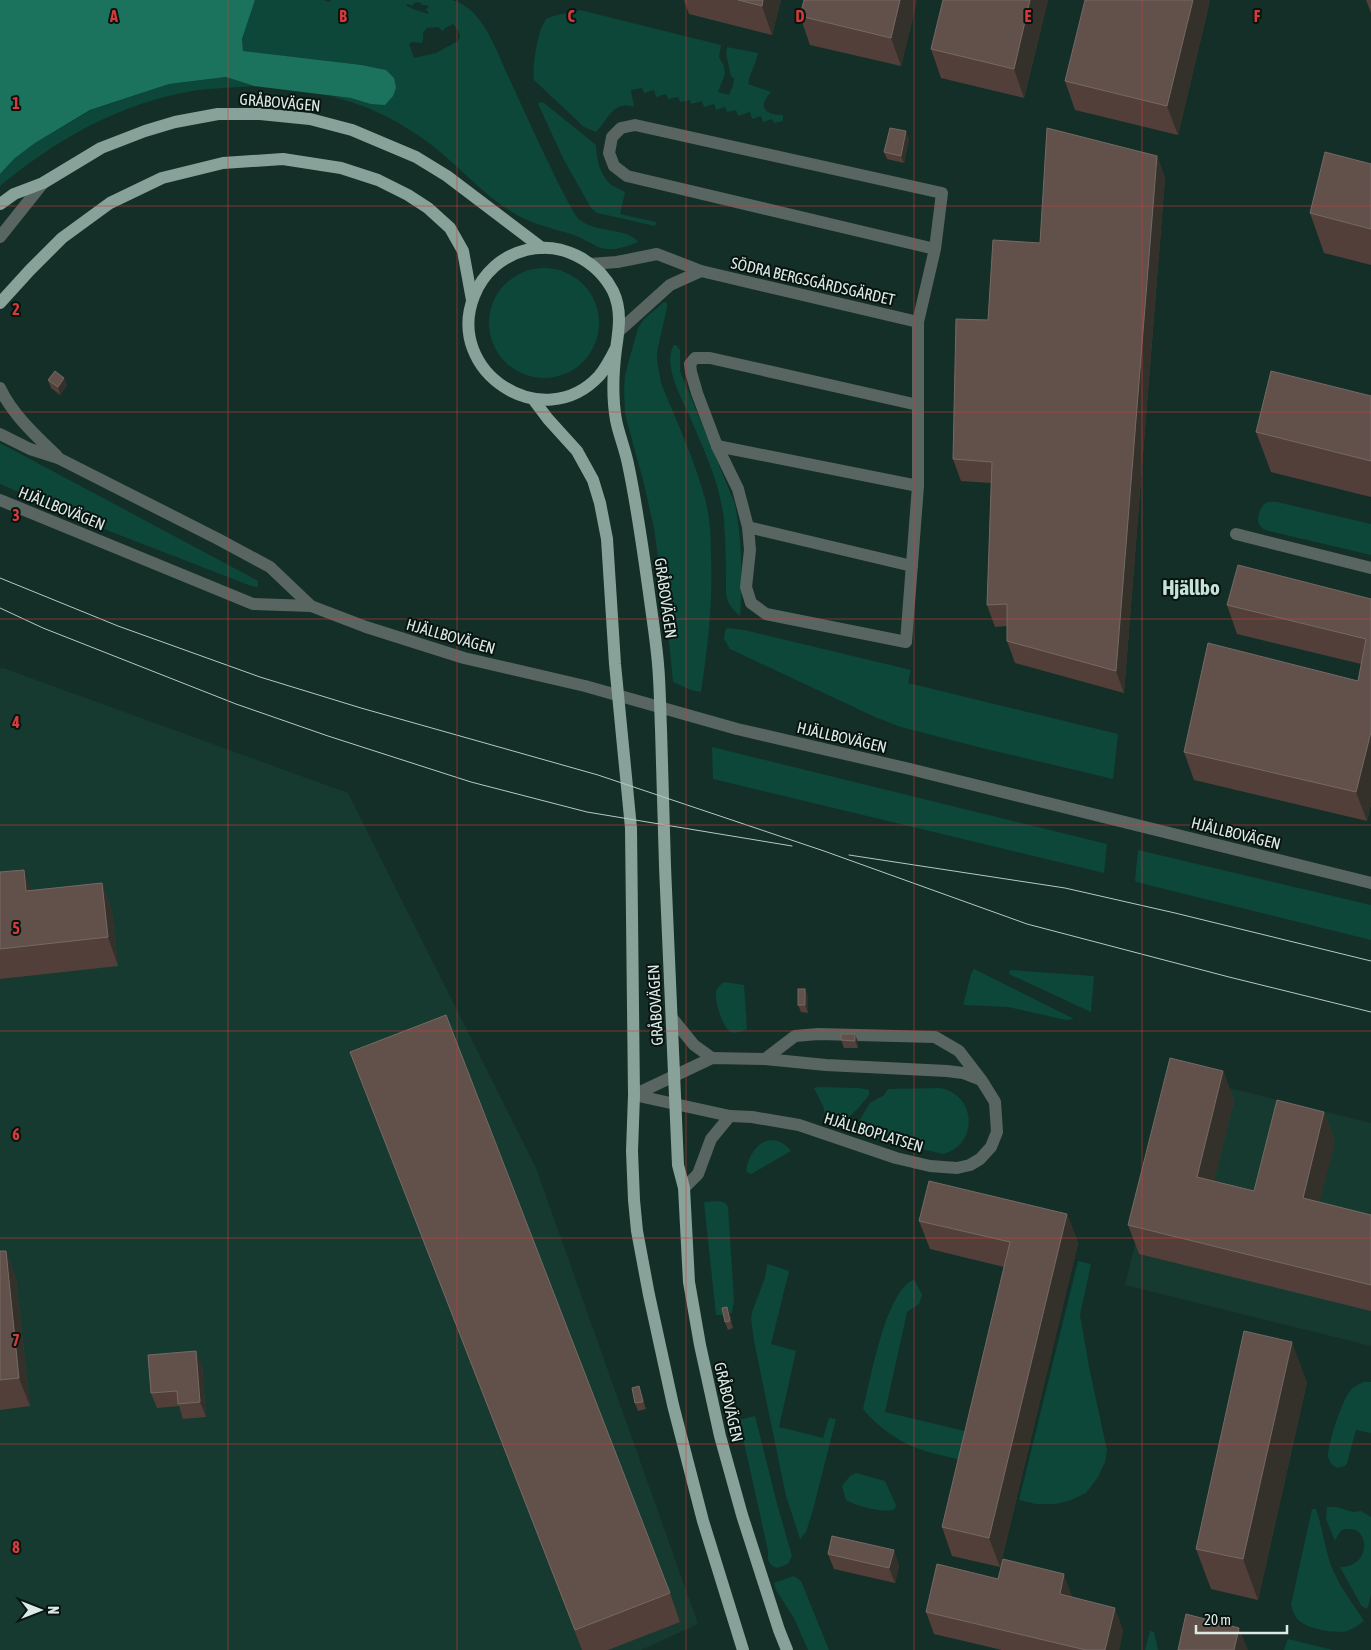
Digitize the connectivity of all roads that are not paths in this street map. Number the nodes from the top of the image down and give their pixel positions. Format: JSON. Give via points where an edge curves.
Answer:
{"nodes":[{"id":1,"x":43,"y":183,"type":"junction"},
{"id":2,"x":0,"y":204,"type":"edge"},
{"id":3,"x":0,"y":237,"type":"edge"},
{"id":4,"x":542,"y":248,"type":"junction"},
{"id":5,"x":935,"y":249,"type":"junction"},
{"id":6,"x":590,"y":264,"type":"junction"},
{"id":7,"x":701,"y":271,"type":"junction"},
{"id":8,"x":472,"y":300,"type":"junction"},
{"id":9,"x":0,"y":303,"type":"edge"},
{"id":10,"x":918,"y":322,"type":"junction"},
{"id":11,"x":620,"y":331,"type":"junction"},
{"id":12,"x":616,"y":348,"type":"junction"},
{"id":13,"x":0,"y":388,"type":"edge"},
{"id":14,"x":533,"y":399,"type":"junction"},
{"id":15,"x":918,"y":405,"type":"junction"},
{"id":16,"x":0,"y":434,"type":"edge"},
{"id":17,"x":717,"y":446,"type":"junction"},
{"id":18,"x":58,"y":458,"type":"junction"},
{"id":19,"x":918,"y":486,"type":"junction"},
{"id":20,"x":0,"y":500,"type":"edge"},
{"id":21,"x":748,"y":527,"type":"junction"},
{"id":22,"x":1236,"y":534,"type":"dead end"},
{"id":23,"x":912,"y":566,"type":"junction"},
{"id":24,"x":1371,"y":568,"type":"edge"},
{"id":25,"x":311,"y":606,"type":"junction"},
{"id":26,"x":1371,"y":883,"type":"edge"},
{"id":27,"x":672,"y":1018,"type":"junction"},
{"id":28,"x":712,"y":1058,"type":"junction"},
{"id":29,"x":765,"y":1059,"type":"junction"},
{"id":30,"x":675,"y":1076,"type":"junction"},
{"id":31,"x":982,"y":1081,"type":"junction"},
{"id":32,"x":634,"y":1095,"type":"junction"},
{"id":33,"x":676,"y":1104,"type":"junction"},
{"id":34,"x":730,"y":1116,"type":"junction"},
{"id":35,"x":684,"y":1188,"type":"junction"},
{"id":36,"x":743,"y":1650,"type":"edge"},
{"id":37,"x":787,"y":1650,"type":"edge"}],
"edges":[{"from":1,"to":2,"type":"main road","name":"GRÅBOVÄGEN","via":[[14,194]]},
{"from":1,"to":3,"type":"street"},
{"from":1,"to":4,"type":"main road","name":"GRÅBOVÄGEN","via":[[101,148],[175,122],[218,114],[310,118],[385,142],[416,157]]},
{"from":4,"to":6,"type":"main road","name":"GRÅBOVÄGEN","via":[[576,254]]},
{"from":4,"to":8,"type":"main road","name":"GRÅBOVÄGEN","via":[[526,250],[500,262],[483,279]]},
{"from":5,"to":5,"type":"street","via":[[942,193],[635,125],[621,128],[612,137],[609,153],[614,166],[627,176]]},
{"from":5,"to":10,"type":"street"},
{"from":6,"to":7,"type":"street","name":"SÖDRA BERGSGÅRDSGÄRDET","via":[[657,254]]},
{"from":6,"to":11,"type":"main road","name":"GRÅBOVÄGEN","via":[[604,277],[614,294]]},
{"from":7,"to":10,"type":"street","name":"SÖDRA BERGSGÅRDSGÄRDET"},
{"from":7,"to":11,"type":"street","via":[[670,285]]},
{"from":8,"to":9,"type":"main road","name":"GRÅBOVÄGEN","via":[[463,251],[450,228],[428,208],[378,180],[342,168],[283,159],[223,163],[162,178],[110,203],[62,238]]},
{"from":8,"to":14,"type":"main road","name":"GRÅBOVÄGEN","via":[[468,319],[475,355],[499,384],[514,394]]},
{"from":10,"to":15,"type":"street"},
{"from":11,"to":12,"type":"main road","name":"GRÅBOVÄGEN"},
{"from":12,"to":14,"type":"main road","name":"GRÅBOVÄGEN","via":[[597,378],[583,389],[547,400]]},
{"from":12,"to":27,"type":"main road","name":"GRÅBOVÄGEN","via":[[613,384],[616,420],[628,462],[658,663]]},
{"from":13,"to":18,"type":"street","name":"HJÄLLBOVÄGEN","via":[[26,426]]},
{"from":14,"to":32,"type":"main road","name":"GRÅBOVÄGEN","via":[[577,451],[593,480],[607,538],[631,828]]},
{"from":15,"to":17,"type":"street","via":[[710,358],[695,358],[690,364],[696,393]]},
{"from":15,"to":19,"type":"street"},
{"from":16,"to":18,"type":"street","name":"HJÄLLBOVÄGEN"},
{"from":17,"to":19,"type":"street"},
{"from":17,"to":21,"type":"street","via":[[738,489]]},
{"from":18,"to":25,"type":"street","name":"HJÄLLBOVÄGEN","via":[[270,567]]},
{"from":19,"to":23,"type":"street"},
{"from":20,"to":25,"type":"street","name":"HJÄLLBOVÄGEN","via":[[253,604]]},
{"from":21,"to":23,"type":"street"},
{"from":21,"to":23,"type":"street","via":[[750,550],[746,587],[751,603],[766,614],[906,642]]},
{"from":22,"to":24,"type":"street"},
{"from":25,"to":26,"type":"street","name":"HJÄLLBOVÄGEN","via":[[464,658],[585,686],[737,729]]},
{"from":27,"to":28,"type":"street","via":[[694,1045]]},
{"from":27,"to":30,"type":"main road","name":"GRÅBOVÄGEN"},
{"from":28,"to":29,"type":"street"},
{"from":28,"to":30,"type":"street"},
{"from":29,"to":31,"type":"street","via":[[947,1071]]},
{"from":29,"to":31,"type":"street","name":"HJÄLLBOPLATSEN","via":[[795,1036],[935,1036],[959,1051]]},
{"from":30,"to":32,"type":"street"},
{"from":30,"to":33,"type":"main road","name":"GRÅBOVÄGEN"},
{"from":31,"to":34,"type":"street","name":"HJÄLLBOPLATSEN","via":[[995,1102],[998,1132],[980,1159],[957,1168],[896,1158],[798,1125]]},
{"from":32,"to":33,"type":"street","name":"HJÄLLBOPLATSEN"},
{"from":32,"to":36,"type":"main road","name":"GRÅBOVÄGEN","via":[[634,1200],[649,1296],[703,1521]]},
{"from":33,"to":34,"type":"street","name":"HJÄLLBOPLATSEN"},
{"from":33,"to":35,"type":"main road","name":"GRÅBOVÄGEN","via":[[678,1166]]},
{"from":34,"to":35,"type":"street","via":[[711,1139],[698,1174]]},
{"from":35,"to":37,"type":"main road","name":"GRÅBOVÄGEN","via":[[689,1282],[720,1436],[742,1516]]}]}
